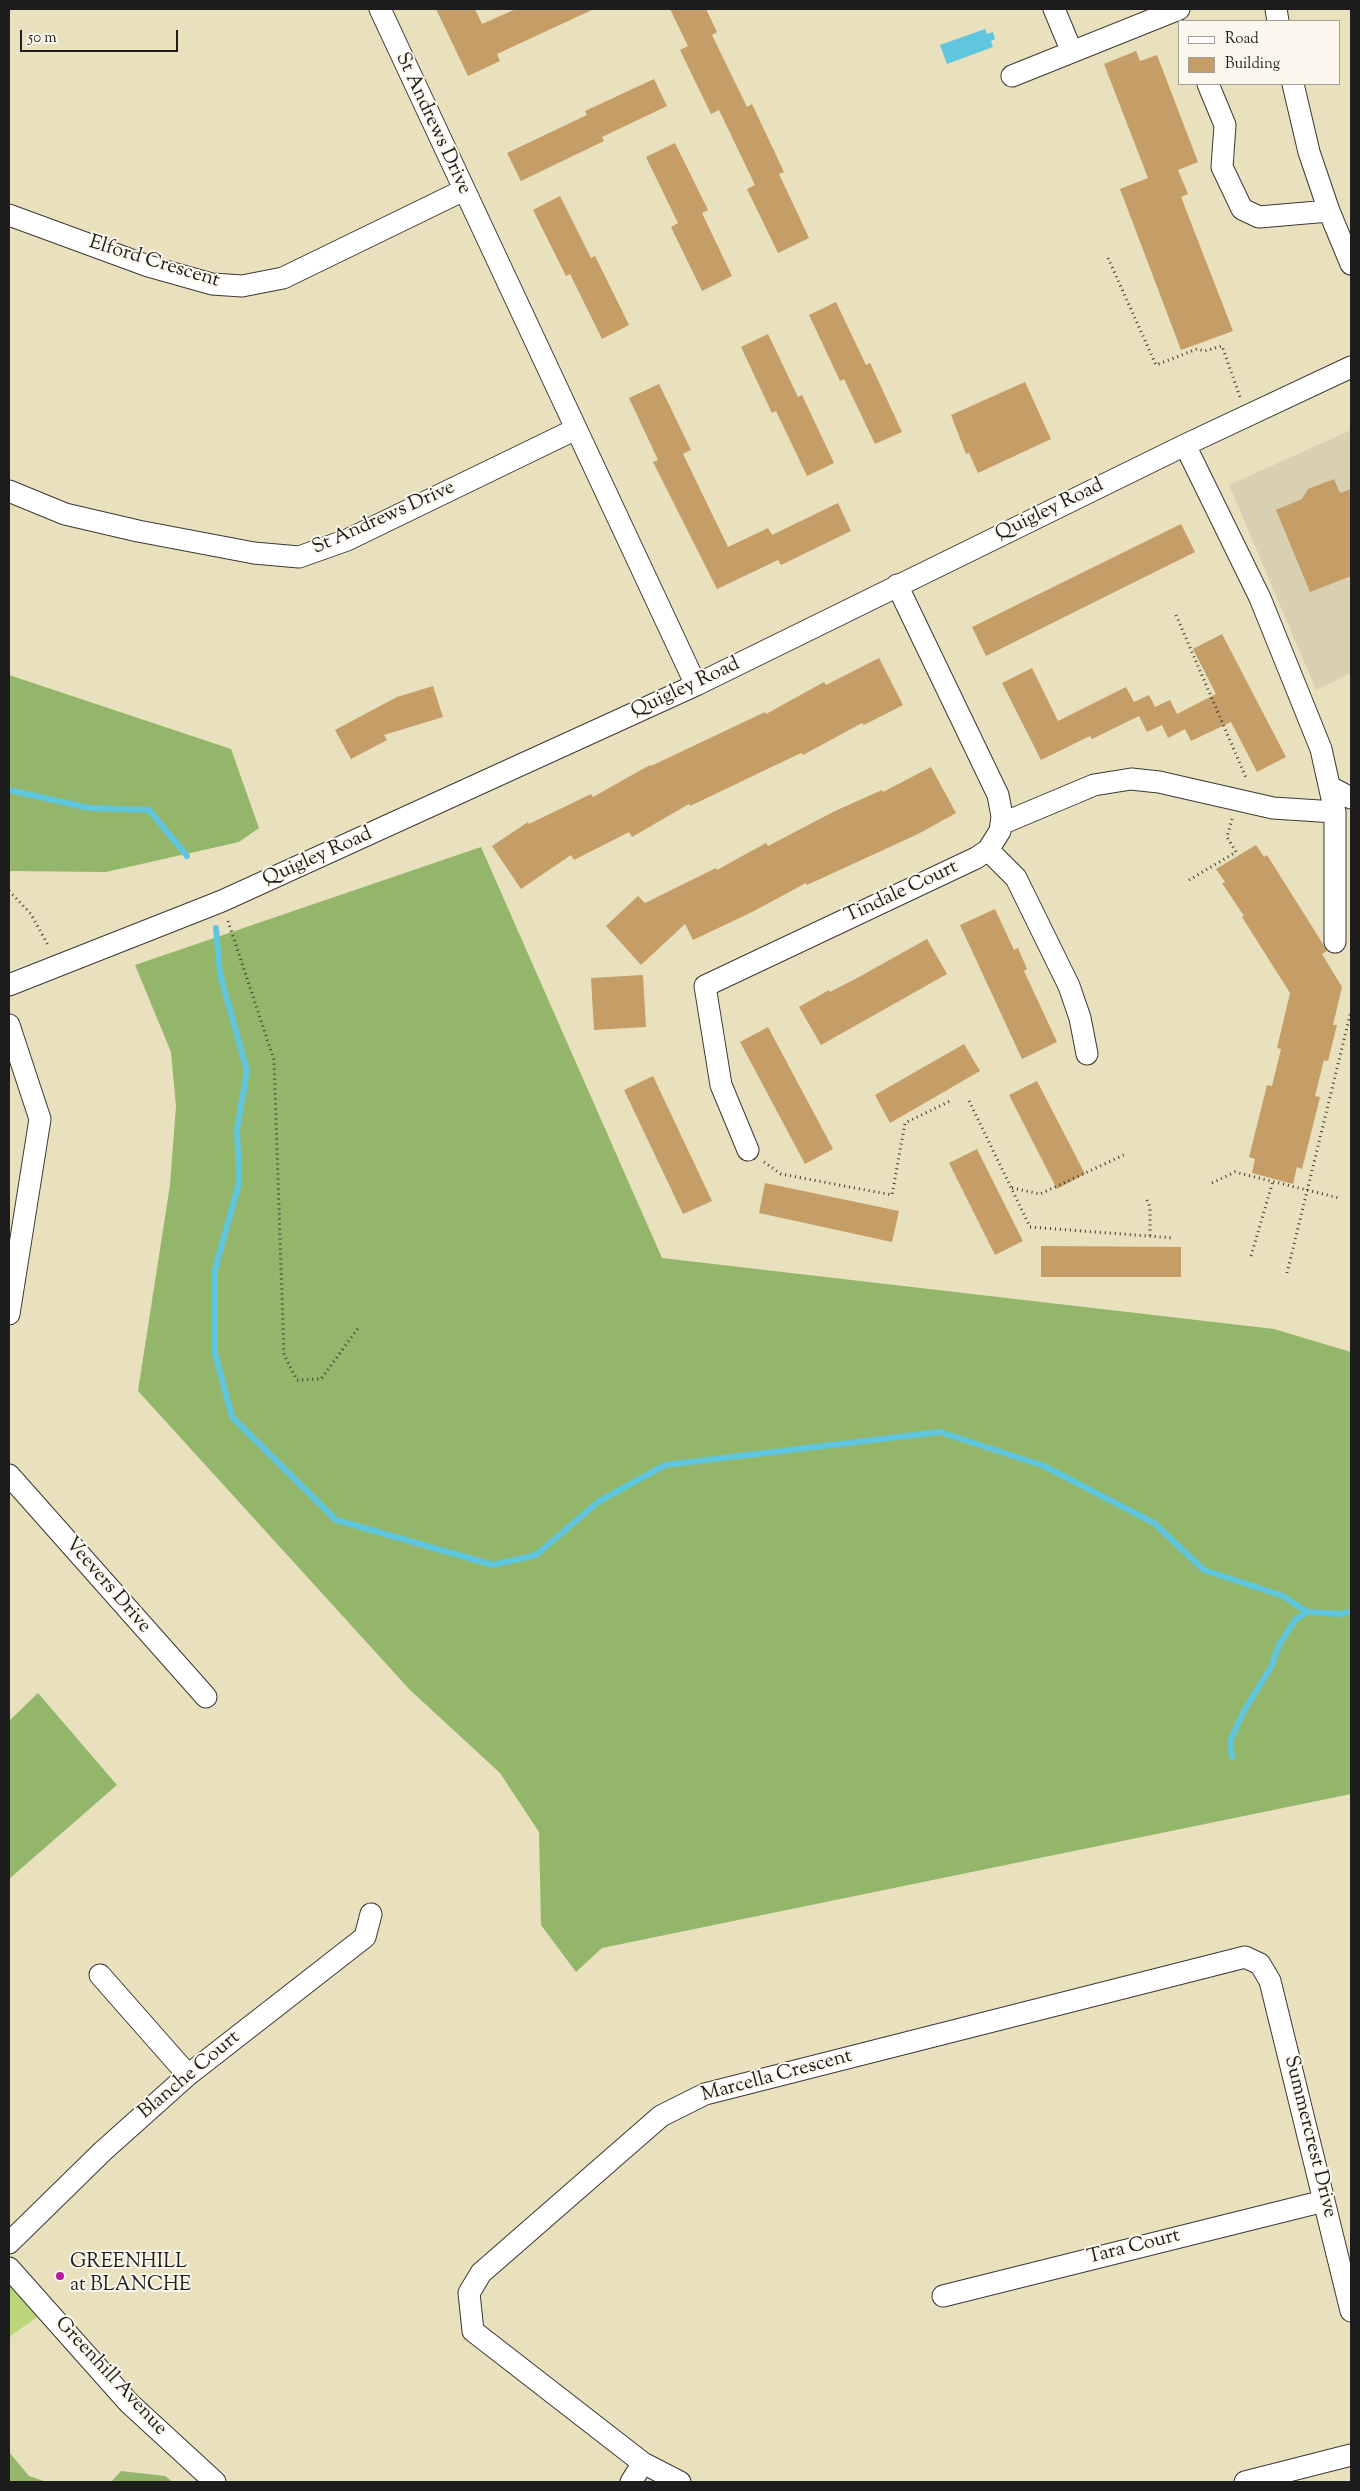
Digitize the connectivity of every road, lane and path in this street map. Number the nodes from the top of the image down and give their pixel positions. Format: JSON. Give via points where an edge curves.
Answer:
{"nodes":[{"id":1,"x":380,"y":9,"type":"edge"},
{"id":2,"x":1054,"y":9,"type":"edge"},
{"id":3,"x":1179,"y":9,"type":"edge"},
{"id":4,"x":1072,"y":52,"type":"junction"},
{"id":5,"x":1012,"y":76,"type":"dead end"},
{"id":6,"x":1208,"y":85,"type":"edge"},
{"id":7,"x":1293,"y":85,"type":"edge"},
{"id":8,"x":464,"y":190,"type":"junction"},
{"id":9,"x":1329,"y":211,"type":"junction"},
{"id":10,"x":9,"y":215,"type":"edge"},
{"id":11,"x":1108,"y":258,"type":"dead end"},
{"id":12,"x":1351,"y":264,"type":"edge"},
{"id":13,"x":1351,"y":367,"type":"edge"},
{"id":14,"x":1247,"y":417,"type":"junction"},
{"id":15,"x":576,"y":429,"type":"junction"},
{"id":16,"x":1185,"y":446,"type":"junction"},
{"id":17,"x":9,"y":491,"type":"edge"},
{"id":18,"x":898,"y":585,"type":"junction"},
{"id":19,"x":1176,"y":615,"type":"dead end"},
{"id":20,"x":696,"y":685,"type":"junction"},
{"id":21,"x":1330,"y":787,"type":"junction"},
{"id":22,"x":1351,"y":798,"type":"edge"},
{"id":23,"x":1244,"y":802,"type":"junction"},
{"id":24,"x":1335,"y":812,"type":"junction"},
{"id":25,"x":1231,"y":823,"type":"dead end"},
{"id":26,"x":1001,"y":824,"type":"junction"},
{"id":27,"x":988,"y":850,"type":"junction"},
{"id":28,"x":1189,"y":880,"type":"dead end"},
{"id":29,"x":9,"y":891,"type":"edge"},
{"id":30,"x":222,"y":901,"type":"junction"},
{"id":31,"x":1335,"y":942,"type":"dead end"},
{"id":32,"x":59,"y":965,"type":"junction"},
{"id":33,"x":9,"y":985,"type":"edge"},
{"id":34,"x":1351,"y":1011,"type":"edge"},
{"id":35,"x":9,"y":1025,"type":"edge"},
{"id":36,"x":1087,"y":1054,"type":"dead end"},
{"id":37,"x":952,"y":1100,"type":"dead end"},
{"id":38,"x":970,"y":1101,"type":"dead end"},
{"id":39,"x":748,"y":1150,"type":"joint"},
{"id":40,"x":1126,"y":1154,"type":"dead end"},
{"id":41,"x":1273,"y":1181,"type":"junction"},
{"id":42,"x":1212,"y":1183,"type":"dead end"},
{"id":43,"x":1011,"y":1188,"type":"junction"},
{"id":44,"x":1307,"y":1191,"type":"junction"},
{"id":45,"x":1339,"y":1198,"type":"dead end"},
{"id":46,"x":1147,"y":1200,"type":"dead end"},
{"id":47,"x":1150,"y":1236,"type":"junction"},
{"id":48,"x":1174,"y":1238,"type":"dead end"},
{"id":49,"x":1251,"y":1256,"type":"dead end"},
{"id":50,"x":1287,"y":1273,"type":"dead end"},
{"id":51,"x":9,"y":1314,"type":"edge"},
{"id":52,"x":359,"y":1327,"type":"dead end"},
{"id":53,"x":9,"y":1475,"type":"edge"},
{"id":54,"x":206,"y":1697,"type":"dead end"},
{"id":55,"x":371,"y":1914,"type":"dead end"},
{"id":56,"x":1260,"y":1964,"type":"joint"},
{"id":57,"x":100,"y":1975,"type":"dead end"},
{"id":58,"x":188,"y":2075,"type":"junction"},
{"id":59,"x":1324,"y":2200,"type":"junction"},
{"id":60,"x":9,"y":2244,"type":"edge"},
{"id":61,"x":9,"y":2268,"type":"edge"},
{"id":62,"x":944,"y":2296,"type":"dead end"},
{"id":63,"x":1351,"y":2311,"type":"edge"},
{"id":64,"x":1351,"y":2455,"type":"edge"},
{"id":65,"x":642,"y":2463,"type":"junction"},
{"id":66,"x":215,"y":2482,"type":"edge"},
{"id":67,"x":631,"y":2482,"type":"edge"},
{"id":68,"x":680,"y":2482,"type":"edge"},
{"id":69,"x":1245,"y":2482,"type":"edge"}],
"edges":[{"from":1,"to":8,"type":"street","name":"St Andrews Drive"},
{"from":2,"to":4,"type":"street"},
{"from":3,"to":4,"type":"street"},
{"from":4,"to":5,"type":"street"},
{"from":6,"to":9,"type":"street","via":[[1225,125],[1222,167],[1242,209],[1259,217]]},
{"from":7,"to":9,"type":"street","via":[[1309,152]]},
{"from":8,"to":10,"type":"street","name":"Elford Crescent","via":[[282,278],[242,286],[212,284],[148,266]]},
{"from":8,"to":15,"type":"street","name":"St Andrews Drive"},
{"from":9,"to":12,"type":"street"},
{"from":11,"to":14,"type":"path","via":[[1156,365],[1198,349],[1205,351],[1222,346]]},
{"from":13,"to":14,"type":"street","name":"Quigley Road"},
{"from":14,"to":16,"type":"street","name":"Quigley Road"},
{"from":15,"to":17,"type":"street","name":"St Andrews Drive","via":[[347,540],[299,557],[254,553],[138,531],[65,514]]},
{"from":15,"to":20,"type":"street","name":"St Andrews Drive"},
{"from":16,"to":18,"type":"street","name":"Quigley Road"},
{"from":16,"to":21,"type":"street","via":[[1260,598],[1322,749]]},
{"from":18,"to":20,"type":"street","name":"Quigley Road"},
{"from":18,"to":26,"type":"street","via":[[998,795],[1002,809]]},
{"from":19,"to":23,"type":"path","via":[[1249,785]]},
{"from":20,"to":30,"type":"street","name":"Quigley Road"},
{"from":21,"to":22,"type":"street"},
{"from":21,"to":24,"type":"street"},
{"from":23,"to":24,"type":"street","via":[[1273,808]]},
{"from":23,"to":26,"type":"street","via":[[1159,782],[1130,779],[1094,785]]},
{"from":24,"to":31,"type":"street"},
{"from":25,"to":28,"type":"path","via":[[1227,837],[1236,852]]},
{"from":26,"to":27,"type":"street","via":[[997,838]]},
{"from":27,"to":36,"type":"street","via":[[1016,878],[1069,986]]},
{"from":27,"to":39,"type":"street","name":"Tindale Court","via":[[705,986],[721,1085]]},
{"from":29,"to":32,"type":"path","via":[[31,914]]},
{"from":30,"to":32,"type":"street","name":"Quigley Road"},
{"from":30,"to":52,"type":"path","via":[[274,1060],[284,1355],[297,1380],[322,1379]]},
{"from":32,"to":33,"type":"street","name":"Quigley Road"},
{"from":34,"to":44,"type":"path"},
{"from":35,"to":51,"type":"street","via":[[40,1119]]},
{"from":37,"to":39,"type":"path","via":[[905,1123],[892,1195],[781,1174]]},
{"from":38,"to":43,"type":"path"},
{"from":40,"to":43,"type":"path","via":[[1040,1194]]},
{"from":41,"to":42,"type":"path","via":[[1235,1172]]},
{"from":41,"to":44,"type":"path"},
{"from":41,"to":49,"type":"path"},
{"from":43,"to":47,"type":"path","via":[[1030,1227]]},
{"from":44,"to":45,"type":"path"},
{"from":44,"to":50,"type":"path"},
{"from":46,"to":47,"type":"path"},
{"from":47,"to":48,"type":"path"},
{"from":53,"to":54,"type":"street","name":"Veevers Drive"},
{"from":55,"to":58,"type":"street","name":"Blanche Court","via":[[365,1937]]},
{"from":56,"to":59,"type":"street","name":"Summercrest Drive","via":[[1270,1981]]},
{"from":56,"to":65,"type":"street","name":"Marcella Crescent","via":[[1245,1957],[705,2094],[661,2116],[481,2273],[469,2293],[473,2331]]},
{"from":57,"to":58,"type":"street"},
{"from":58,"to":60,"type":"street","name":"Blanche Court","via":[[103,2151]]},
{"from":59,"to":62,"type":"street","name":"Tara Court"},
{"from":59,"to":63,"type":"street","name":"Summercrest Drive"},
{"from":61,"to":66,"type":"street","name":"Greenhill Avenue","via":[[129,2403]]},
{"from":64,"to":69,"type":"street"},
{"from":65,"to":67,"type":"street"},
{"from":65,"to":68,"type":"street","name":"Marcella Crescent"}]}
